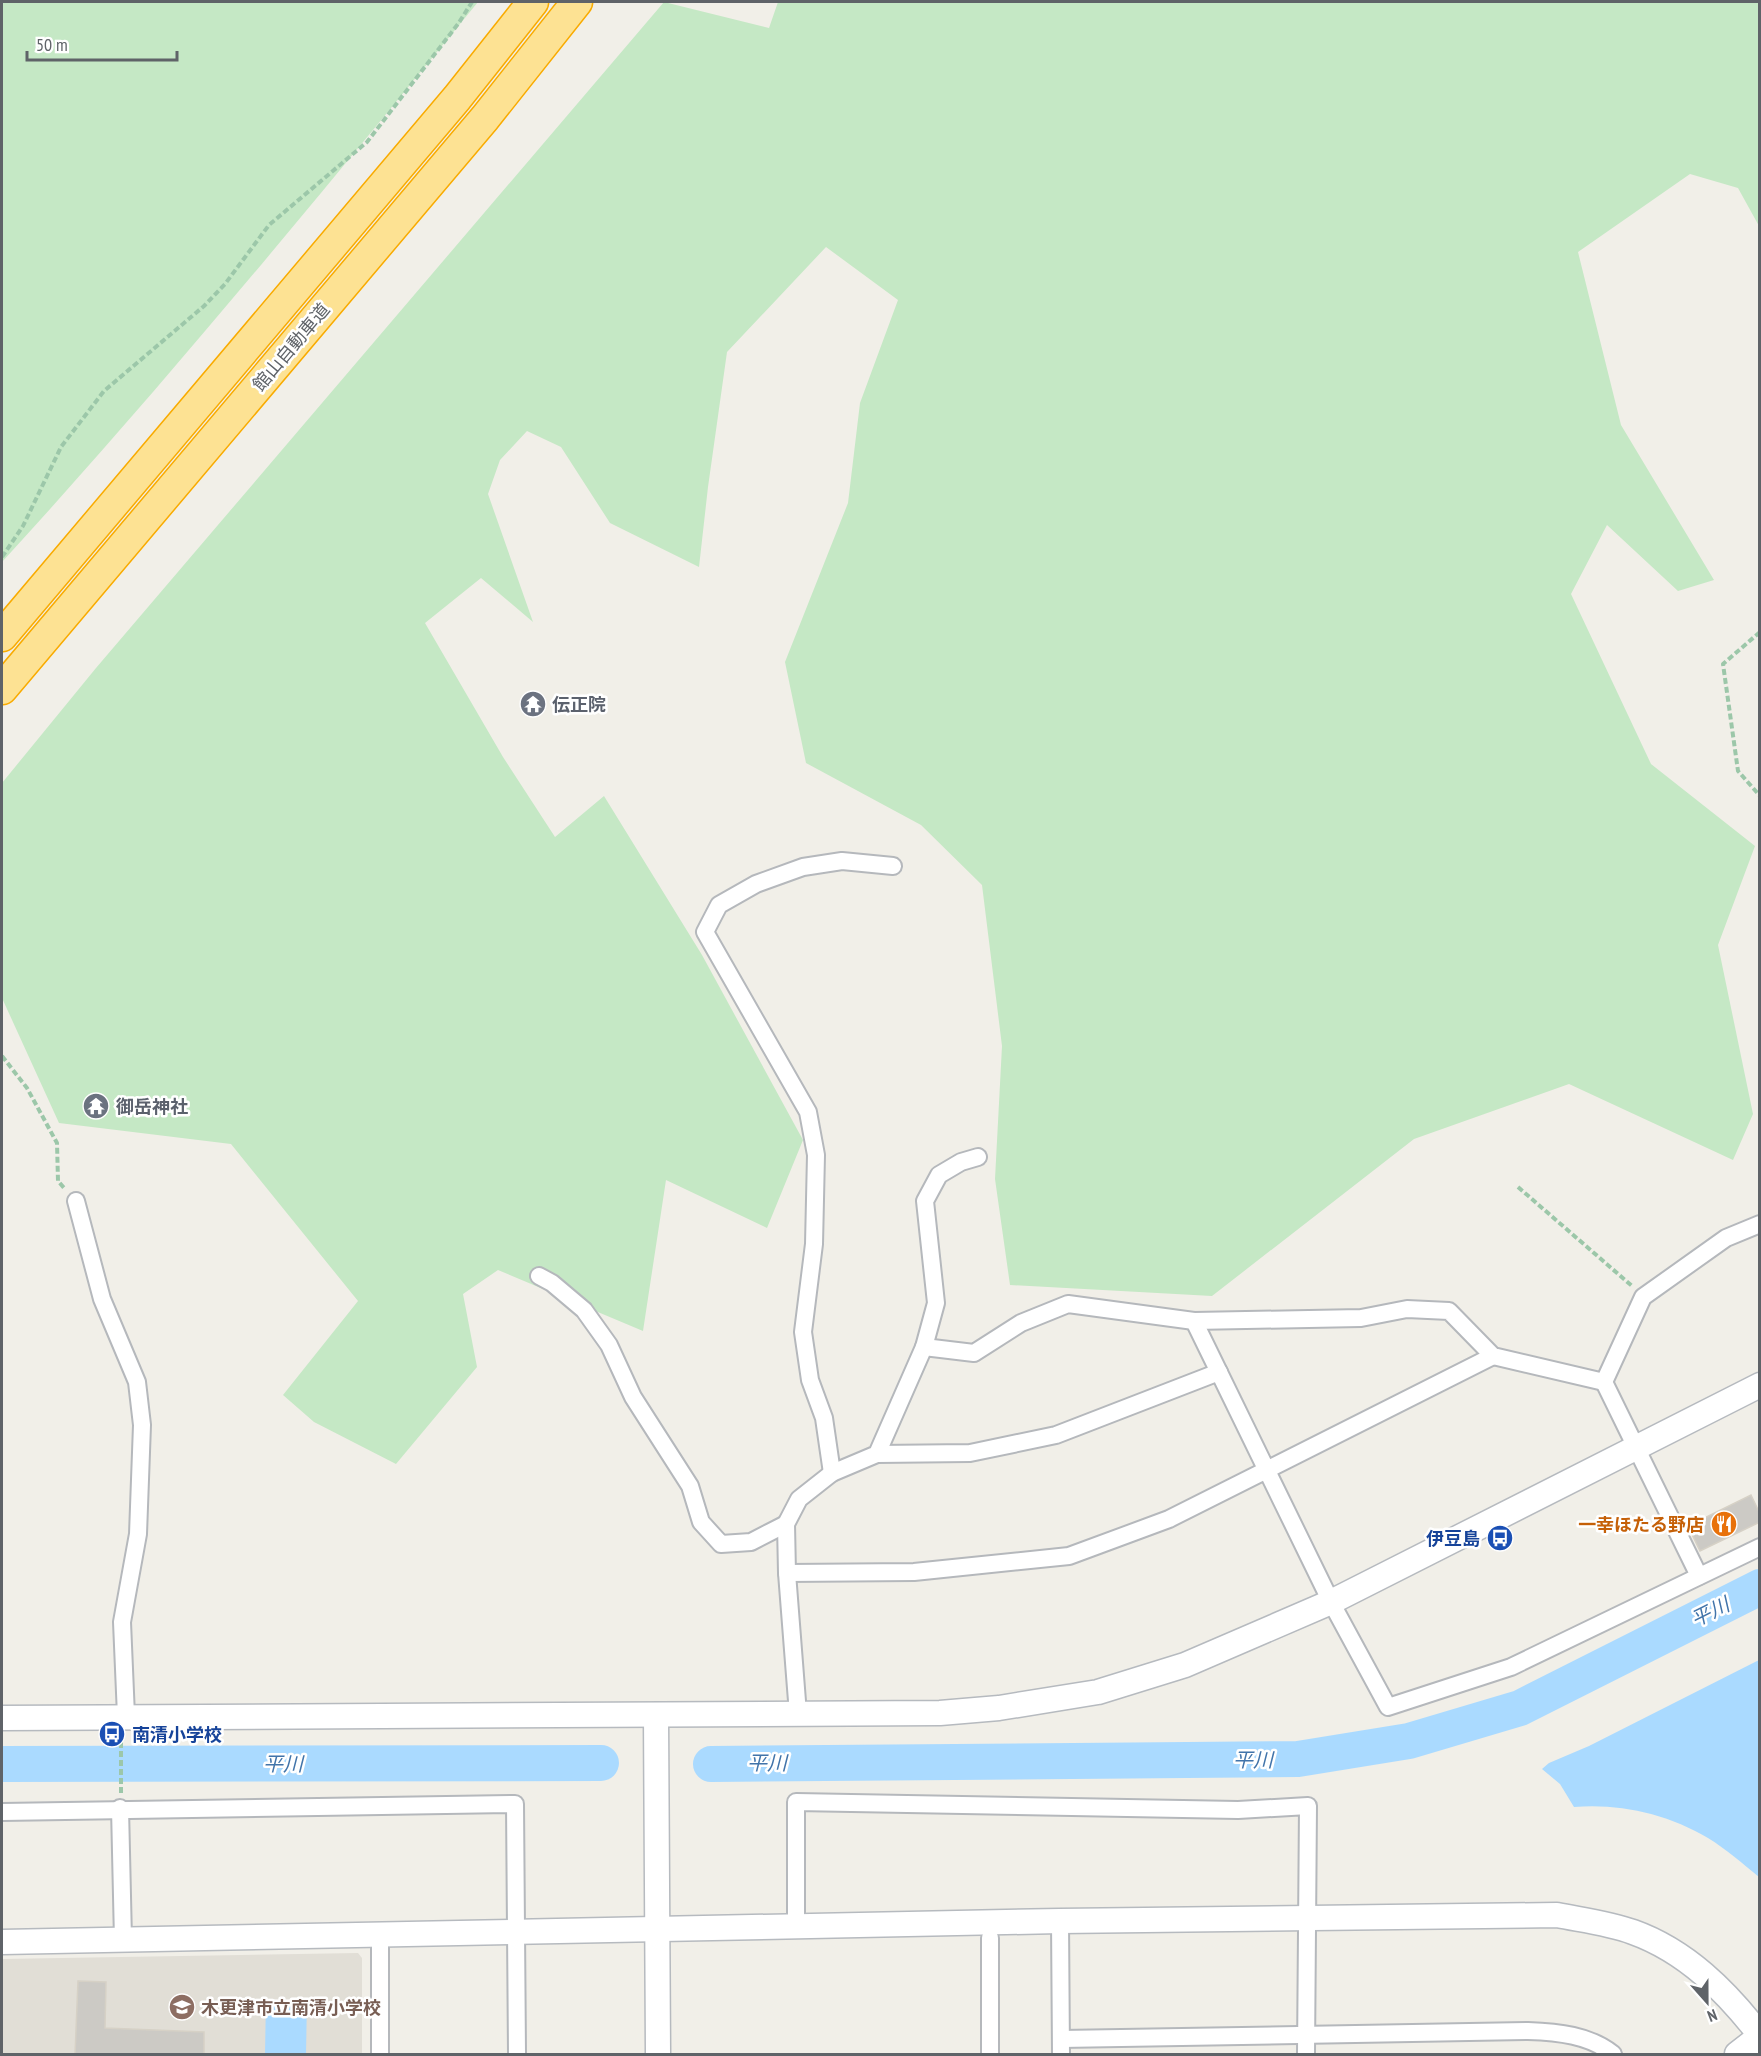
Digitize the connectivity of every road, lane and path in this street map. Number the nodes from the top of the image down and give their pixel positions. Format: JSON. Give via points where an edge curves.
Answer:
{"nodes":[{"id":1,"x":472,"y":2,"type":"edge"},
{"id":2,"x":533,"y":2,"type":"edge"},
{"id":3,"x":577,"y":2,"type":"edge"},
{"id":4,"x":2,"y":557,"type":"edge"},
{"id":5,"x":1760,"y":632,"type":"edge"},
{"id":6,"x":2,"y":636,"type":"edge"},
{"id":7,"x":2,"y":689,"type":"edge"},
{"id":8,"x":1760,"y":796,"type":"edge"},
{"id":9,"x":893,"y":866,"type":"dead end"},
{"id":10,"x":2,"y":1056,"type":"edge"},
{"id":11,"x":978,"y":1157,"type":"dead end"},
{"id":12,"x":1518,"y":1187,"type":"dead end"},
{"id":13,"x":76,"y":1201,"type":"joint"},
{"id":14,"x":1760,"y":1224,"type":"edge"},
{"id":15,"x":539,"y":1276,"type":"dead end"},
{"id":16,"x":1643,"y":1297,"type":"junction"},
{"id":17,"x":1194,"y":1321,"type":"junction"},
{"id":18,"x":924,"y":1347,"type":"junction"},
{"id":19,"x":1493,"y":1356,"type":"junction"},
{"id":20,"x":1219,"y":1372,"type":"junction"},
{"id":21,"x":1604,"y":1382,"type":"junction"},
{"id":22,"x":1760,"y":1385,"type":"edge"},
{"id":23,"x":1635,"y":1447,"type":"junction"},
{"id":24,"x":877,"y":1454,"type":"junction"},
{"id":25,"x":1266,"y":1469,"type":"junction"},
{"id":26,"x":832,"y":1473,"type":"junction"},
{"id":27,"x":786,"y":1524,"type":"junction"},
{"id":28,"x":1760,"y":1547,"type":"edge"},
{"id":29,"x":787,"y":1573,"type":"junction"},
{"id":30,"x":1699,"y":1576,"type":"junction"},
{"id":31,"x":1331,"y":1602,"type":"junction"},
{"id":32,"x":798,"y":1714,"type":"junction"},
{"id":33,"x":126,"y":1716,"type":"junction"},
{"id":34,"x":656,"y":1716,"type":"junction"},
{"id":35,"x":2,"y":1718,"type":"edge"},
{"id":36,"x":121,"y":1739,"type":"dead end"},
{"id":37,"x":121,"y":1802,"type":"junction"},
{"id":38,"x":2,"y":1812,"type":"edge"},
{"id":39,"x":1308,"y":1918,"type":"junction"},
{"id":40,"x":1060,"y":1921,"type":"junction"},
{"id":41,"x":796,"y":1926,"type":"junction"},
{"id":42,"x":658,"y":1929,"type":"junction"},
{"id":43,"x":516,"y":1932,"type":"junction"},
{"id":44,"x":380,"y":1935,"type":"junction"},
{"id":45,"x":990,"y":1938,"type":"dead end"},
{"id":46,"x":123,"y":1940,"type":"junction"},
{"id":47,"x":2,"y":1942,"type":"edge"},
{"id":48,"x":1306,"y":2035,"type":"junction"},
{"id":49,"x":1760,"y":2036,"type":"edge"},
{"id":50,"x":1061,"y":2047,"type":"edge"},
{"id":51,"x":380,"y":2055,"type":"edge"},
{"id":52,"x":517,"y":2055,"type":"edge"},
{"id":53,"x":658,"y":2055,"type":"edge"},
{"id":54,"x":990,"y":2055,"type":"edge"},
{"id":55,"x":1306,"y":2055,"type":"edge"},
{"id":56,"x":1613,"y":2055,"type":"edge"},
{"id":57,"x":1737,"y":2055,"type":"edge"}],
"edges":[{"from":1,"to":4,"type":"path","via":[[367,141],[269,225],[204,306],[104,391],[61,447],[23,526]]},
{"from":2,"to":6,"type":"highway","name":"館山自動車道","via":[[458,98]]},
{"from":3,"to":7,"type":"highway","name":"館山自動車道","via":[[485,118]]},
{"from":5,"to":8,"type":"path","via":[[1723,664],[1738,771]]},
{"from":9,"to":26,"type":"street","via":[[842,861],[802,867],[756,884],[719,905],[705,932],[808,1112],[816,1155],[814,1244],[803,1332],[810,1380],[824,1418]]},
{"from":10,"to":13,"type":"path","via":[[27,1088],[57,1143],[58,1182]]},
{"from":11,"to":18,"type":"street","via":[[961,1161],[939,1175],[925,1201],[936,1304]]},
{"from":12,"to":16,"type":"path"},
{"from":13,"to":33,"type":"street","via":[[102,1299],[137,1382],[142,1425],[138,1534],[122,1622]]},
{"from":14,"to":16,"type":"street","via":[[1726,1238]]},
{"from":15,"to":27,"type":"street","via":[[584,1310],[609,1345],[633,1397],[690,1486],[701,1522],[721,1544],[751,1542]]},
{"from":16,"to":21,"type":"street"},
{"from":17,"to":18,"type":"street","via":[[1068,1304],[1021,1323],[974,1353]]},
{"from":17,"to":19,"type":"street","via":[[1361,1318],[1407,1309],[1449,1311]]},
{"from":17,"to":20,"type":"street"},
{"from":18,"to":24,"type":"street"},
{"from":19,"to":21,"type":"street"},
{"from":19,"to":25,"type":"street"},
{"from":20,"to":24,"type":"street","via":[[1056,1435],[970,1453]]},
{"from":20,"to":25,"type":"street"},
{"from":21,"to":23,"type":"street"},
{"from":22,"to":23,"type":"street"},
{"from":23,"to":30,"type":"street"},
{"from":23,"to":31,"type":"street"},
{"from":24,"to":26,"type":"street"},
{"from":25,"to":29,"type":"street","via":[[1169,1520],[1069,1556],[925,1571]]},
{"from":25,"to":31,"type":"street"},
{"from":26,"to":27,"type":"street","via":[[799,1499]]},
{"from":27,"to":29,"type":"street"},
{"from":28,"to":30,"type":"street"},
{"from":29,"to":32,"type":"street"},
{"from":30,"to":31,"type":"street","via":[[1511,1667],[1388,1707]]},
{"from":31,"to":32,"type":"street","via":[[1185,1665],[1098,1692],[970,1712]]},
{"from":32,"to":34,"type":"street"},
{"from":33,"to":34,"type":"street"},
{"from":33,"to":35,"type":"street"},
{"from":34,"to":42,"type":"street"},
{"from":36,"to":37,"type":"path"},
{"from":37,"to":38,"type":"street"},
{"from":37,"to":43,"type":"street","via":[[345,1809],[515,1804]]},
{"from":37,"to":46,"type":"street"},
{"from":39,"to":40,"type":"street"},
{"from":39,"to":41,"type":"street","via":[[1308,1806],[1238,1810],[796,1802]]},
{"from":39,"to":48,"type":"street"},
{"from":39,"to":49,"type":"street","via":[[1557,1915],[1599,1922],[1634,1932],[1692,1964],[1725,1992]]},
{"from":40,"to":41,"type":"street"},
{"from":40,"to":50,"type":"street"},
{"from":41,"to":42,"type":"street"},
{"from":42,"to":43,"type":"street"},
{"from":42,"to":53,"type":"street"},
{"from":43,"to":44,"type":"street"},
{"from":43,"to":52,"type":"street"},
{"from":44,"to":46,"type":"street"},
{"from":44,"to":51,"type":"street"},
{"from":45,"to":54,"type":"street"},
{"from":46,"to":47,"type":"street"},
{"from":48,"to":50,"type":"street"},
{"from":48,"to":55,"type":"street"},
{"from":48,"to":56,"type":"street","via":[[1553,2032],[1582,2038]]},
{"from":49,"to":57,"type":"street"}]}
